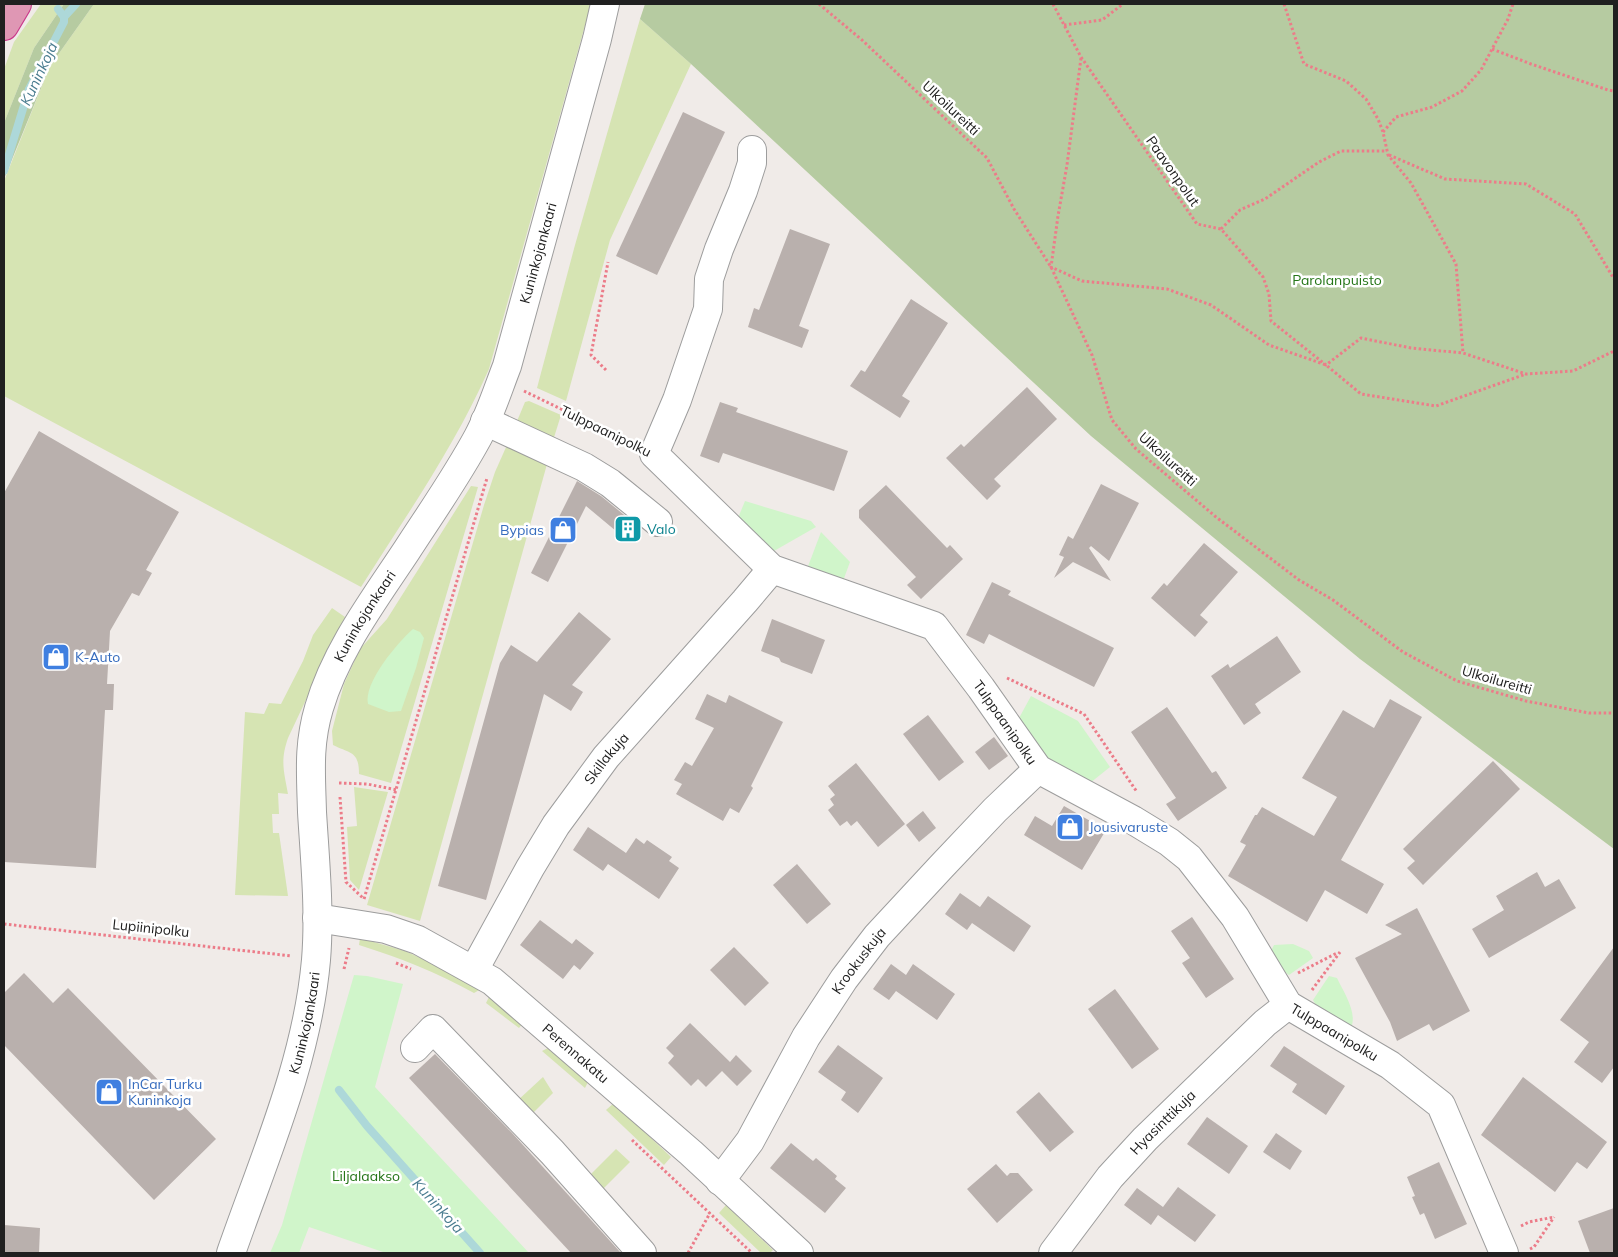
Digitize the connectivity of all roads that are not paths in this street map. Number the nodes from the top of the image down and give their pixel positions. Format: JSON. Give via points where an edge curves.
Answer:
{"nodes":[{"id":1,"x":17,"y":4,"type":"edge"},
{"id":2,"x":605,"y":4,"type":"edge"},
{"id":3,"x":4,"y":26,"type":"edge"},
{"id":4,"x":752,"y":150,"type":"dead end"},
{"id":5,"x":485,"y":421,"type":"junction"},
{"id":6,"x":658,"y":522,"type":"dead end"},
{"id":7,"x":772,"y":569,"type":"junction"},
{"id":8,"x":1038,"y":769,"type":"junction"},
{"id":9,"x":317,"y":918,"type":"junction"},
{"id":10,"x":474,"y":970,"type":"junction"},
{"id":11,"x":1287,"y":1000,"type":"junction"},
{"id":12,"x":415,"y":1048,"type":"dead end"},
{"id":13,"x":720,"y":1181,"type":"junction"},
{"id":14,"x":1510,"y":1249,"type":"edge"},
{"id":15,"x":231,"y":1253,"type":"edge"},
{"id":16,"x":642,"y":1253,"type":"edge"},
{"id":17,"x":799,"y":1253,"type":"edge"},
{"id":18,"x":1054,"y":1253,"type":"edge"}],
"edges":[{"from":1,"to":3,"type":"highway"},
{"from":2,"to":5,"type":"street","name":"Kuninkojankaari","via":[[507,366]]},
{"from":4,"to":7,"type":"street","name":"Tulppaanipolku","via":[[752,163],[743,191],[709,280],[708,309],[677,400],[654,454]]},
{"from":5,"to":6,"type":"street","via":[[584,467],[610,483]]},
{"from":5,"to":9,"type":"street","name":"Kuninkojankaari","via":[[463,462],[355,632],[330,677],[320,706],[310,755]]},
{"from":7,"to":8,"type":"street","name":"Tulppaanipolku","via":[[934,626]]},
{"from":7,"to":10,"type":"street","name":"Skillakuja","via":[[606,757],[538,854]]},
{"from":8,"to":11,"type":"street","name":"Tulppaanipolku","via":[[1133,820],[1188,858],[1235,917]]},
{"from":8,"to":13,"type":"street","name":"Krookuskuja","via":[[890,922],[844,979],[806,1037],[750,1141]]},
{"from":9,"to":10,"type":"street","name":"Perennakatu","via":[[386,929],[418,940]]},
{"from":9,"to":15,"type":"street","name":"Kuninkojankaari","via":[[310,1005],[298,1052],[285,1100]]},
{"from":10,"to":13,"type":"street","name":"Perennakatu","via":[[492,981],[581,1057]]},
{"from":11,"to":14,"type":"street","name":"Tulppaanipolku","via":[[1390,1065],[1441,1104]]},
{"from":11,"to":18,"type":"street","name":"Hyasinttikuja","via":[[1110,1177]]},
{"from":12,"to":16,"type":"street","via":[[433,1029],[552,1152]]},
{"from":13,"to":17,"type":"street","name":"Perennakatu"}]}
